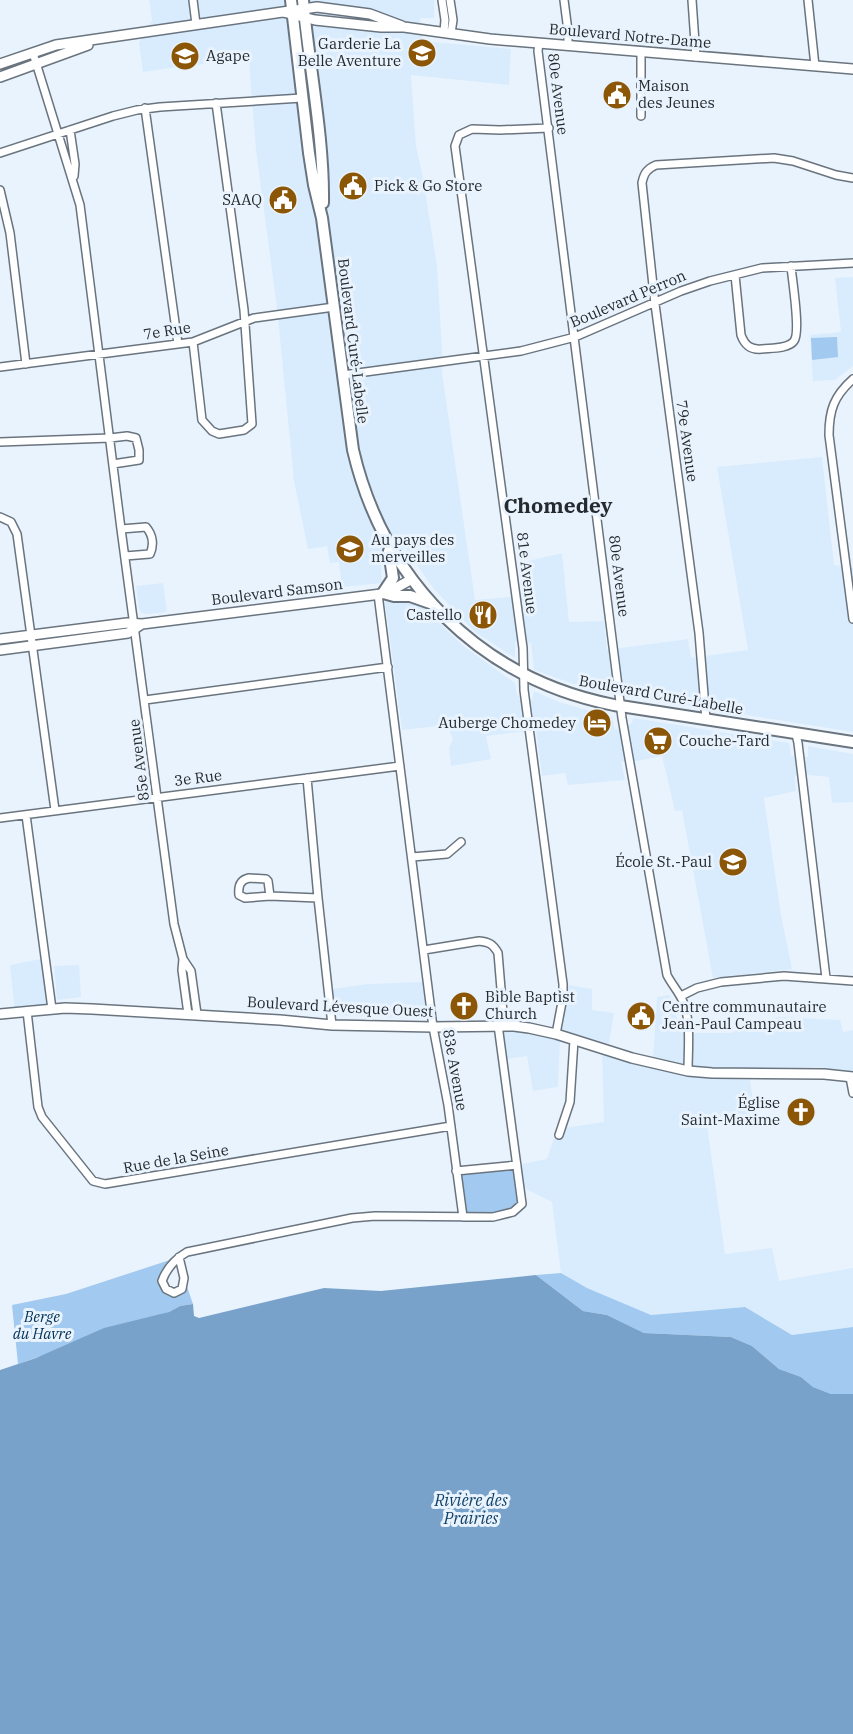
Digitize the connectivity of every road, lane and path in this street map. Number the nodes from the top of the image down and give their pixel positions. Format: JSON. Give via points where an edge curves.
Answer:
{"nodes":[{"id":1,"x":193,"y":0,"type":"edge"},
{"id":2,"x":442,"y":0,"type":"edge"},
{"id":3,"x":450,"y":0,"type":"edge"},
{"id":4,"x":564,"y":0,"type":"edge"},
{"id":5,"x":692,"y":0,"type":"edge"},
{"id":6,"x":808,"y":0,"type":"edge"},
{"id":7,"x":289,"y":9,"type":"edge"},
{"id":8,"x":304,"y":9,"type":"edge"},
{"id":9,"x":196,"y":24,"type":"junction"},
{"id":10,"x":448,"y":32,"type":"junction"},
{"id":11,"x":101,"y":40,"type":"junction"},
{"id":12,"x":539,"y":43,"type":"junction"},
{"id":13,"x":568,"y":45,"type":"junction"},
{"id":14,"x":641,"y":52,"type":"junction"},
{"id":15,"x":33,"y":53,"type":"junction"},
{"id":16,"x":696,"y":57,"type":"junction"},
{"id":17,"x":0,"y":64,"type":"edge"},
{"id":18,"x":36,"y":64,"type":"junction"},
{"id":19,"x":815,"y":66,"type":"junction"},
{"id":20,"x":853,"y":69,"type":"edge"},
{"id":21,"x":0,"y":77,"type":"edge"},
{"id":22,"x":302,"y":98,"type":"junction"},
{"id":23,"x":216,"y":103,"type":"junction"},
{"id":24,"x":145,"y":108,"type":"junction"},
{"id":25,"x":642,"y":116,"type":"dead end"},
{"id":26,"x":549,"y":128,"type":"junction"},
{"id":27,"x":70,"y":130,"type":"junction"},
{"id":28,"x":58,"y":133,"type":"junction"},
{"id":29,"x":0,"y":153,"type":"edge"},
{"id":30,"x":853,"y":178,"type":"edge"},
{"id":31,"x":74,"y":182,"type":"junction"},
{"id":32,"x":0,"y":190,"type":"edge"},
{"id":33,"x":322,"y":218,"type":"junction"},
{"id":34,"x":853,"y":263,"type":"edge"},
{"id":35,"x":791,"y":266,"type":"junction"},
{"id":36,"x":735,"y":275,"type":"junction"},
{"id":37,"x":655,"y":304,"type":"junction"},
{"id":38,"x":334,"y":307,"type":"junction"},
{"id":39,"x":244,"y":322,"type":"junction"},
{"id":40,"x":575,"y":337,"type":"junction"},
{"id":41,"x":193,"y":342,"type":"junction"},
{"id":42,"x":178,"y":344,"type":"junction"},
{"id":43,"x":99,"y":354,"type":"junction"},
{"id":44,"x":484,"y":356,"type":"junction"},
{"id":45,"x":26,"y":364,"type":"junction"},
{"id":46,"x":0,"y":367,"type":"edge"},
{"id":47,"x":343,"y":375,"type":"junction"},
{"id":48,"x":853,"y":379,"type":"edge"},
{"id":49,"x":110,"y":438,"type":"junction"},
{"id":50,"x":0,"y":442,"type":"edge"},
{"id":51,"x":113,"y":464,"type":"junction"},
{"id":52,"x":0,"y":517,"type":"edge"},
{"id":53,"x":121,"y":529,"type":"junction"},
{"id":54,"x":388,"y":542,"type":"junction"},
{"id":55,"x":125,"y":556,"type":"junction"},
{"id":56,"x":412,"y":579,"type":"junction"},
{"id":57,"x":380,"y":594,"type":"junction"},
{"id":58,"x":431,"y":603,"type":"junction"},
{"id":59,"x":853,"y":619,"type":"edge"},
{"id":60,"x":137,"y":626,"type":"junction"},
{"id":61,"x":31,"y":635,"type":"junction"},
{"id":62,"x":0,"y":639,"type":"edge"},
{"id":63,"x":32,"y":646,"type":"junction"},
{"id":64,"x":0,"y":650,"type":"edge"},
{"id":65,"x":388,"y":667,"type":"junction"},
{"id":66,"x":524,"y":675,"type":"junction"},
{"id":67,"x":145,"y":700,"type":"junction"},
{"id":68,"x":621,"y":706,"type":"junction"},
{"id":69,"x":706,"y":720,"type":"junction"},
{"id":70,"x":796,"y":734,"type":"junction"},
{"id":71,"x":853,"y":742,"type":"edge"},
{"id":72,"x":400,"y":766,"type":"junction"},
{"id":73,"x":307,"y":778,"type":"junction"},
{"id":74,"x":157,"y":797,"type":"junction"},
{"id":75,"x":56,"y":810,"type":"junction"},
{"id":76,"x":26,"y":815,"type":"junction"},
{"id":77,"x":0,"y":818,"type":"edge"},
{"id":78,"x":461,"y":842,"type":"dead end"},
{"id":79,"x":412,"y":857,"type":"junction"},
{"id":80,"x":270,"y":896,"type":"junction"},
{"id":81,"x":318,"y":898,"type":"junction"},
{"id":82,"x":423,"y":950,"type":"junction"},
{"id":83,"x":826,"y":978,"type":"junction"},
{"id":84,"x":853,"y":981,"type":"edge"},
{"id":85,"x":681,"y":996,"type":"junction"},
{"id":86,"x":52,"y":1009,"type":"junction"},
{"id":87,"x":27,"y":1011,"type":"junction"},
{"id":88,"x":0,"y":1014,"type":"edge"},
{"id":89,"x":192,"y":1014,"type":"junction"},
{"id":90,"x":332,"y":1024,"type":"junction"},
{"id":91,"x":501,"y":1025,"type":"junction"},
{"id":92,"x":433,"y":1027,"type":"junction"},
{"id":93,"x":556,"y":1034,"type":"junction"},
{"id":94,"x":574,"y":1040,"type":"junction"},
{"id":95,"x":688,"y":1071,"type":"junction"},
{"id":96,"x":852,"y":1077,"type":"edge"},
{"id":97,"x":853,"y":1093,"type":"edge"},
{"id":98,"x":451,"y":1126,"type":"junction"},
{"id":99,"x":559,"y":1135,"type":"dead end"},
{"id":100,"x":517,"y":1165,"type":"junction"},
{"id":101,"x":456,"y":1171,"type":"junction"},
{"id":102,"x":463,"y":1216,"type":"junction"},
{"id":103,"x":179,"y":1257,"type":"junction"}],
"edges":[{"from":1,"to":9,"type":"street"},
{"from":2,"to":10,"type":"street"},
{"from":3,"to":10,"type":"street","via":[[453,20]]},
{"from":4,"to":13,"type":"street"},
{"from":5,"to":16,"type":"street"},
{"from":6,"to":19,"type":"street"},
{"from":7,"to":8,"type":"street","name":"Boulevard Notre-Dame"},
{"from":7,"to":9,"type":"street","name":"Boulevard Notre-Dame"},
{"from":7,"to":22,"type":"main road","name":"Boulevard Curé-Labelle"},
{"from":8,"to":10,"type":"street","name":"Boulevard Notre-Dame","via":[[364,12],[404,27]]},
{"from":8,"to":33,"type":"main road","name":"Boulevard Curé-Labelle","via":[[323,184]]},
{"from":9,"to":11,"type":"street","name":"Boulevard Notre-Dame"},
{"from":10,"to":12,"type":"street","name":"Boulevard Notre-Dame"},
{"from":11,"to":15,"type":"street","name":"Boulevard Notre-Dame","via":[[56,45]]},
{"from":11,"to":18,"type":"street","name":"Boulevard Notre-Dame"},
{"from":12,"to":13,"type":"street","name":"Boulevard Notre-Dame"},
{"from":12,"to":26,"type":"street","name":"80e Avenue"},
{"from":13,"to":14,"type":"street","name":"Boulevard Notre-Dame"},
{"from":14,"to":16,"type":"street","name":"Boulevard Notre-Dame"},
{"from":14,"to":25,"type":"street"},
{"from":15,"to":17,"type":"street","name":"Boulevard Notre-Dame"},
{"from":15,"to":18,"type":"street","name":"85e Avenue"},
{"from":16,"to":19,"type":"street","name":"Boulevard Notre-Dame"},
{"from":18,"to":21,"type":"street","name":"Boulevard Notre-Dame"},
{"from":18,"to":28,"type":"street","name":"85e Avenue"},
{"from":19,"to":20,"type":"street","name":"Boulevard Notre-Dame"},
{"from":22,"to":23,"type":"street"},
{"from":22,"to":33,"type":"main road","name":"Boulevard Curé-Labelle"},
{"from":23,"to":24,"type":"street"},
{"from":23,"to":39,"type":"street"},
{"from":24,"to":27,"type":"street"},
{"from":24,"to":42,"type":"street"},
{"from":26,"to":40,"type":"street","name":"80e Avenue"},
{"from":26,"to":44,"type":"street","name":"81e Avenue","via":[[472,129],[459,135],[455,146]]},
{"from":27,"to":28,"type":"street"},
{"from":27,"to":31,"type":"street","name":"85e Avenue"},
{"from":28,"to":29,"type":"street"},
{"from":28,"to":31,"type":"street","name":"85e Avenue"},
{"from":30,"to":37,"type":"street","name":"79e Avenue","via":[[774,158],[649,168],[642,183]]},
{"from":31,"to":43,"type":"street","name":"85e Avenue"},
{"from":32,"to":45,"type":"street","via":[[10,232]]},
{"from":33,"to":38,"type":"main road","name":"Boulevard Curé-Labelle"},
{"from":34,"to":35,"type":"street","name":"Boulevard Perron"},
{"from":35,"to":36,"type":"street","name":"Boulevard Perron"},
{"from":35,"to":36,"type":"street","via":[[798,330],[788,346],[754,350],[743,342]]},
{"from":36,"to":37,"type":"street","name":"Boulevard Perron","via":[[681,291]]},
{"from":37,"to":40,"type":"street","name":"Boulevard Perron"},
{"from":37,"to":69,"type":"street","name":"79e Avenue","via":[[699,633]]},
{"from":38,"to":39,"type":"street","name":"7e Rue"},
{"from":38,"to":47,"type":"main road","name":"Boulevard Curé-Labelle"},
{"from":39,"to":41,"type":"street","name":"7e Rue"},
{"from":39,"to":41,"type":"street","via":[[252,424],[244,429],[219,434],[202,420]]},
{"from":40,"to":44,"type":"street","name":"Boulevard Perron"},
{"from":40,"to":68,"type":"street","name":"80e Avenue"},
{"from":41,"to":42,"type":"street","name":"7e Rue"},
{"from":42,"to":43,"type":"street","name":"7e Rue"},
{"from":43,"to":45,"type":"street","name":"7e Rue"},
{"from":43,"to":49,"type":"street","name":"85e Avenue"},
{"from":44,"to":47,"type":"street","name":"Boulevard Perron"},
{"from":44,"to":66,"type":"street","name":"81e Avenue"},
{"from":45,"to":46,"type":"street","name":"7e Rue"},
{"from":47,"to":54,"type":"main road","name":"Boulevard Curé-Labelle","via":[[355,462]]},
{"from":48,"to":59,"type":"street","via":[[837,396],[831,410],[829,435]]},
{"from":49,"to":50,"type":"street"},
{"from":49,"to":51,"type":"street","name":"85e Avenue"},
{"from":49,"to":51,"type":"street","via":[[136,438],[139,450],[139,460]]},
{"from":51,"to":53,"type":"street","name":"85e Avenue"},
{"from":52,"to":61,"type":"street","via":[[12,522],[17,534]]},
{"from":53,"to":55,"type":"street","name":"85e Avenue"},
{"from":53,"to":55,"type":"street","via":[[146,527],[151,533],[150,554]]},
{"from":54,"to":56,"type":"main road","name":"Boulevard Curé-Labelle"},
{"from":54,"to":57,"type":"main road","via":[[394,576]]},
{"from":55,"to":60,"type":"street","name":"85e Avenue"},
{"from":56,"to":57,"type":"street","name":"Boulevard Samson"},
{"from":56,"to":58,"type":"main road","name":"Boulevard Curé-Labelle"},
{"from":57,"to":58,"type":"main road","via":[[411,596]]},
{"from":57,"to":60,"type":"street","name":"Boulevard Samson"},
{"from":57,"to":65,"type":"street","name":"83e Avenue"},
{"from":58,"to":66,"type":"main road","name":"Boulevard Curé-Labelle","via":[[471,641]]},
{"from":60,"to":61,"type":"street","name":"Boulevard Samson","via":[[127,623]]},
{"from":60,"to":63,"type":"street","name":"Boulevard Samson","via":[[128,633]]},
{"from":60,"to":67,"type":"street","name":"85e Avenue"},
{"from":61,"to":62,"type":"street","name":"Boulevard Samson"},
{"from":61,"to":63,"type":"street"},
{"from":63,"to":64,"type":"street","name":"Boulevard Samson"},
{"from":63,"to":75,"type":"street"},
{"from":65,"to":67,"type":"street"},
{"from":65,"to":72,"type":"street","name":"83e Avenue"},
{"from":66,"to":68,"type":"main road","name":"Boulevard Curé-Labelle","via":[[579,697]]},
{"from":66,"to":93,"type":"street","name":"81e Avenue","via":[[563,984]]},
{"from":67,"to":74,"type":"street","name":"85e Avenue"},
{"from":68,"to":69,"type":"main road","name":"Boulevard Curé-Labelle"},
{"from":68,"to":85,"type":"street","name":"80e Avenue","via":[[667,975]]},
{"from":69,"to":70,"type":"main road","name":"Boulevard Curé-Labelle"},
{"from":70,"to":71,"type":"main road","name":"Boulevard Curé-Labelle"},
{"from":70,"to":83,"type":"street"},
{"from":72,"to":73,"type":"street","name":"3e Rue"},
{"from":72,"to":79,"type":"street","name":"83e Avenue"},
{"from":73,"to":74,"type":"street","name":"3e Rue"},
{"from":73,"to":81,"type":"street"},
{"from":74,"to":75,"type":"street","name":"3e Rue"},
{"from":74,"to":89,"type":"street","name":"85e Avenue","via":[[174,924]]},
{"from":75,"to":76,"type":"street","name":"3e Rue"},
{"from":76,"to":77,"type":"street","name":"3e Rue"},
{"from":76,"to":86,"type":"street"},
{"from":78,"to":79,"type":"street","via":[[447,854]]},
{"from":79,"to":82,"type":"street","name":"83e Avenue"},
{"from":80,"to":80,"type":"street","via":[[266,879],[243,879],[240,884],[239,895],[245,898]]},
{"from":80,"to":81,"type":"street"},
{"from":81,"to":90,"type":"street"},
{"from":82,"to":91,"type":"street","via":[[479,941],[494,945],[498,953]]},
{"from":82,"to":92,"type":"street","name":"83e Avenue"},
{"from":83,"to":84,"type":"street"},
{"from":83,"to":85,"type":"street","via":[[784,976],[721,982]]},
{"from":85,"to":95,"type":"street","name":"80e Avenue","via":[[687,1012]]},
{"from":86,"to":87,"type":"street","name":"Boulevard Lévesque Ouest"},
{"from":86,"to":89,"type":"street","name":"Boulevard Lévesque Ouest"},
{"from":87,"to":88,"type":"street","name":"Boulevard Lévesque Ouest"},
{"from":87,"to":98,"type":"street","name":"Rue de la Seine","via":[[38,1107],[93,1181],[105,1184]]},
{"from":89,"to":90,"type":"street","name":"Boulevard Lévesque Ouest"},
{"from":90,"to":92,"type":"street","name":"Boulevard Lévesque Ouest"},
{"from":91,"to":92,"type":"street","name":"Boulevard Lévesque Ouest"},
{"from":91,"to":93,"type":"street","name":"Boulevard Lévesque Ouest"},
{"from":91,"to":100,"type":"street"},
{"from":92,"to":98,"type":"street","name":"83e Avenue"},
{"from":93,"to":94,"type":"street","name":"Boulevard Lévesque Ouest"},
{"from":94,"to":95,"type":"street","name":"Boulevard Lévesque Ouest"},
{"from":94,"to":99,"type":"street","via":[[570,1102]]},
{"from":95,"to":96,"type":"street","name":"Boulevard Lévesque Ouest"},
{"from":96,"to":97,"type":"street"},
{"from":98,"to":101,"type":"street","name":"83e Avenue"},
{"from":100,"to":101,"type":"street"},
{"from":100,"to":102,"type":"street","via":[[522,1204],[513,1212],[493,1217]]},
{"from":101,"to":102,"type":"street","name":"83e Avenue"},
{"from":102,"to":103,"type":"street","via":[[352,1218]]},
{"from":103,"to":103,"type":"street","via":[[166,1269],[162,1281],[174,1293],[182,1289],[184,1278]]}]}
